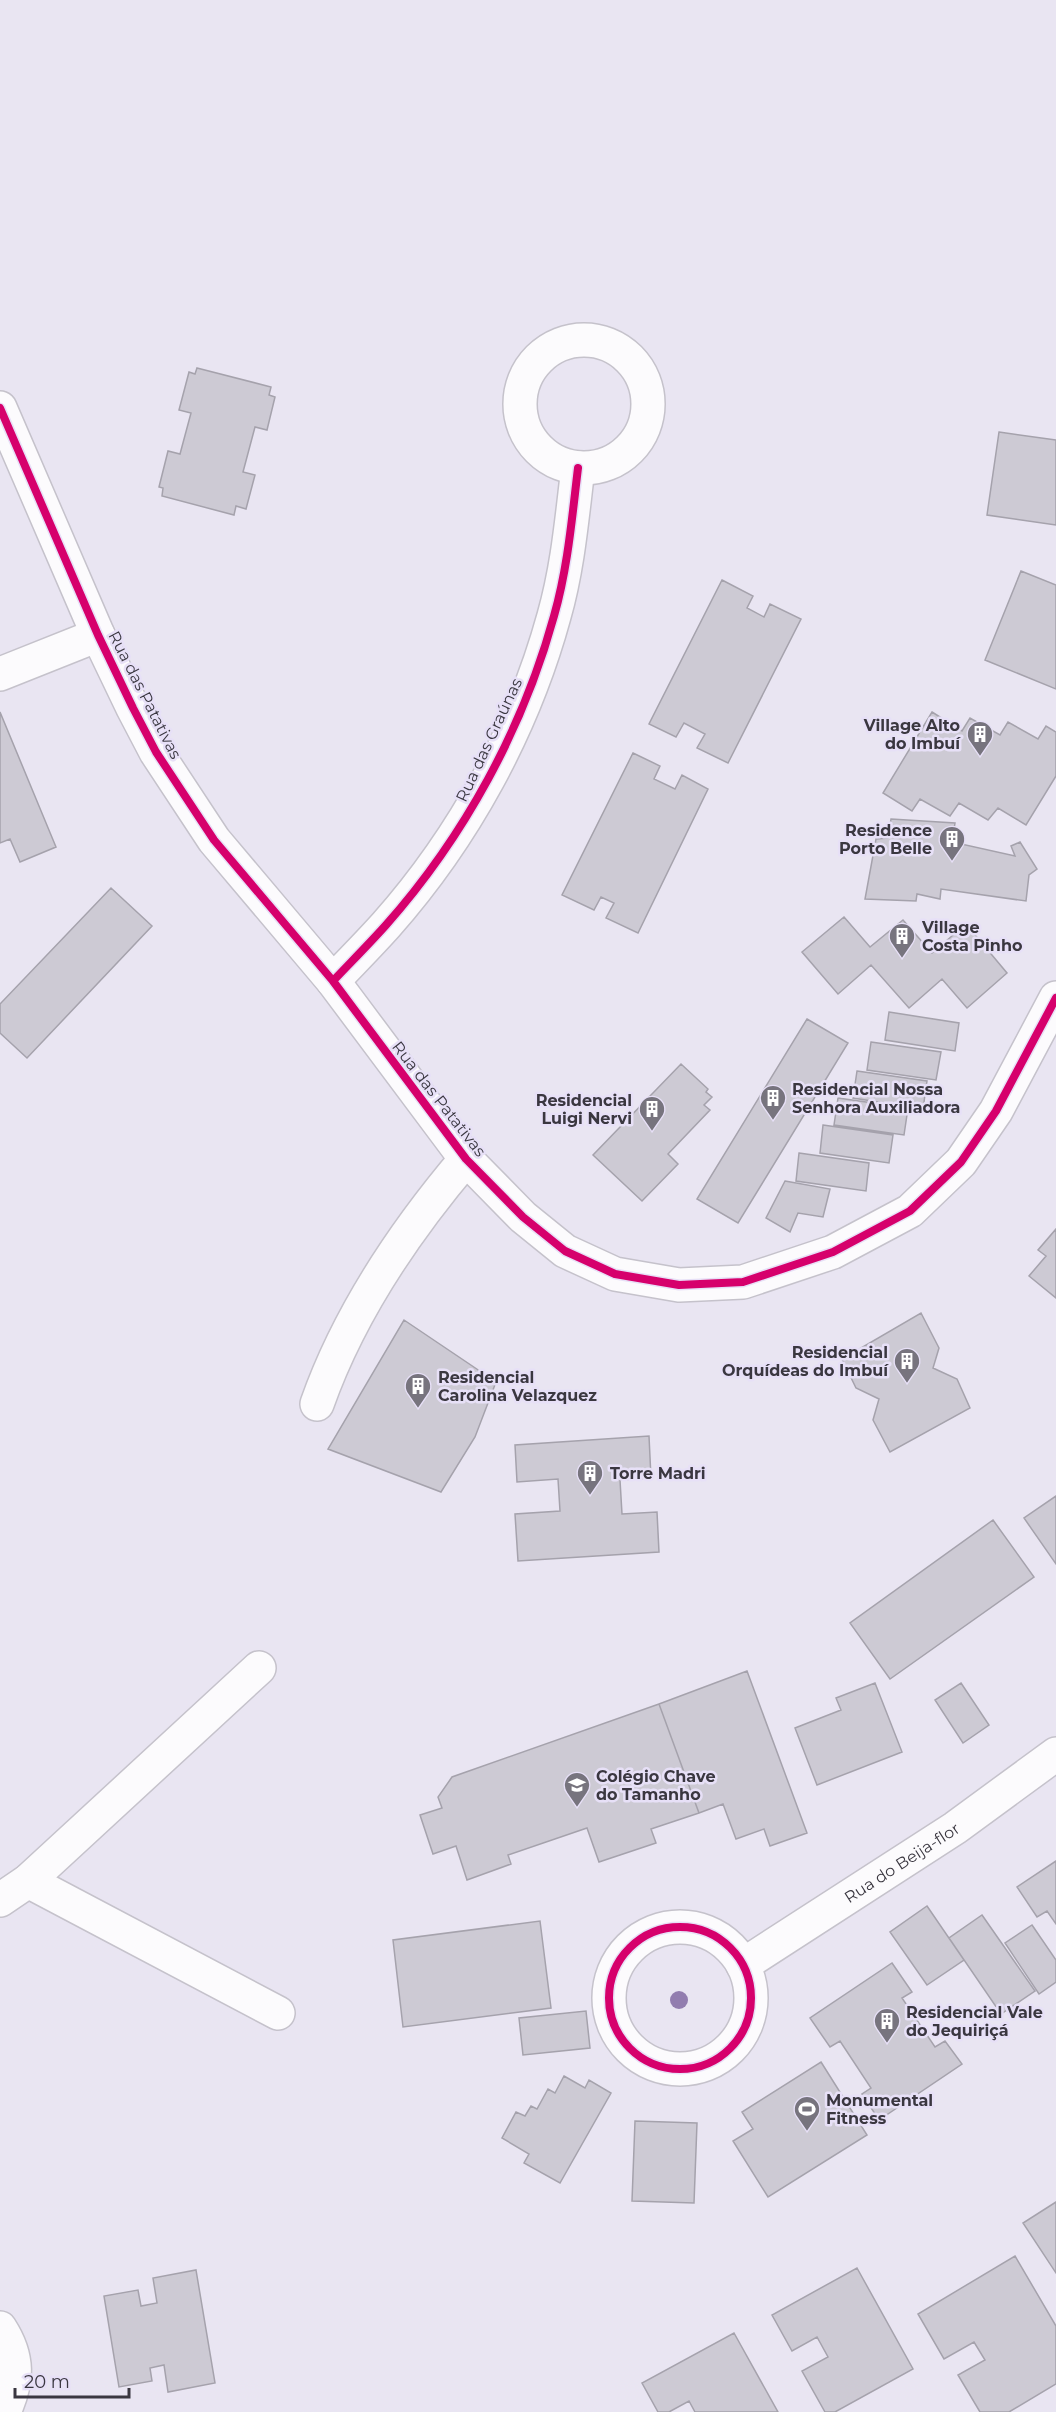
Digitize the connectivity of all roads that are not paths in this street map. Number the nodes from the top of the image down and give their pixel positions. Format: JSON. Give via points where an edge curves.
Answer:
{"nodes":[{"id":1,"x":0,"y":408,"type":"edge"},
{"id":2,"x":578,"y":468,"type":"dead end"},
{"id":3,"x":98,"y":635,"type":"junction"},
{"id":4,"x":0,"y":674,"type":"edge"},
{"id":5,"x":333,"y":981,"type":"junction"},
{"id":6,"x":1056,"y":998,"type":"edge"},
{"id":7,"x":466,"y":1159,"type":"junction"},
{"id":8,"x":318,"y":1404,"type":"dead end"},
{"id":9,"x":259,"y":1668,"type":"dead end"},
{"id":10,"x":1056,"y":1754,"type":"edge"},
{"id":11,"x":28,"y":1881,"type":"junction"},
{"id":12,"x":0,"y":1900,"type":"edge"},
{"id":13,"x":743,"y":1965,"type":"junction"},
{"id":14,"x":278,"y":2013,"type":"dead end"},
{"id":15,"x":0,"y":2328,"type":"edge"},
{"id":16,"x":4,"y":2412,"type":"edge"}],
"edges":[{"from":1,"to":3,"type":"street","name":"Rua das Patativas"},
{"from":2,"to":5,"type":"street","name":"Rua das Graúnas","via":[[567,560],[554,616],[524,703],[497,762],[468,815],[423,878],[387,925]]},
{"from":3,"to":4,"type":"street"},
{"from":3,"to":5,"type":"street","name":"Rua das Patativas","via":[[156,752],[214,840]]},
{"from":5,"to":7,"type":"street","name":"Rua das Patativas"},
{"from":6,"to":7,"type":"street","name":"Rua das Patativas","via":[[991,1120],[961,1162],[910,1211],[833,1252],[743,1282],[679,1285],[615,1274],[565,1251],[523,1217]]},
{"from":7,"to":8,"type":"street","via":[[388,1262],[345,1338]]},
{"from":9,"to":11,"type":"street"},
{"from":10,"to":13,"type":"street","name":"Rua do Beija-flor","via":[[955,1828]]},
{"from":11,"to":12,"type":"street"},
{"from":11,"to":14,"type":"street"},
{"from":13,"to":13,"type":"street","via":[[729,1946],[710,1934],[687,1928],[664,1929],[642,1938],[625,1953],[614,1973],[609,1996],[611,2019],[622,2040],[639,2056],[660,2067],[684,2069],[707,2064],[727,2051],[742,2033],[750,2011],[751,1987]]},
{"from":15,"to":16,"type":"street","via":[[16,2371]]}]}
